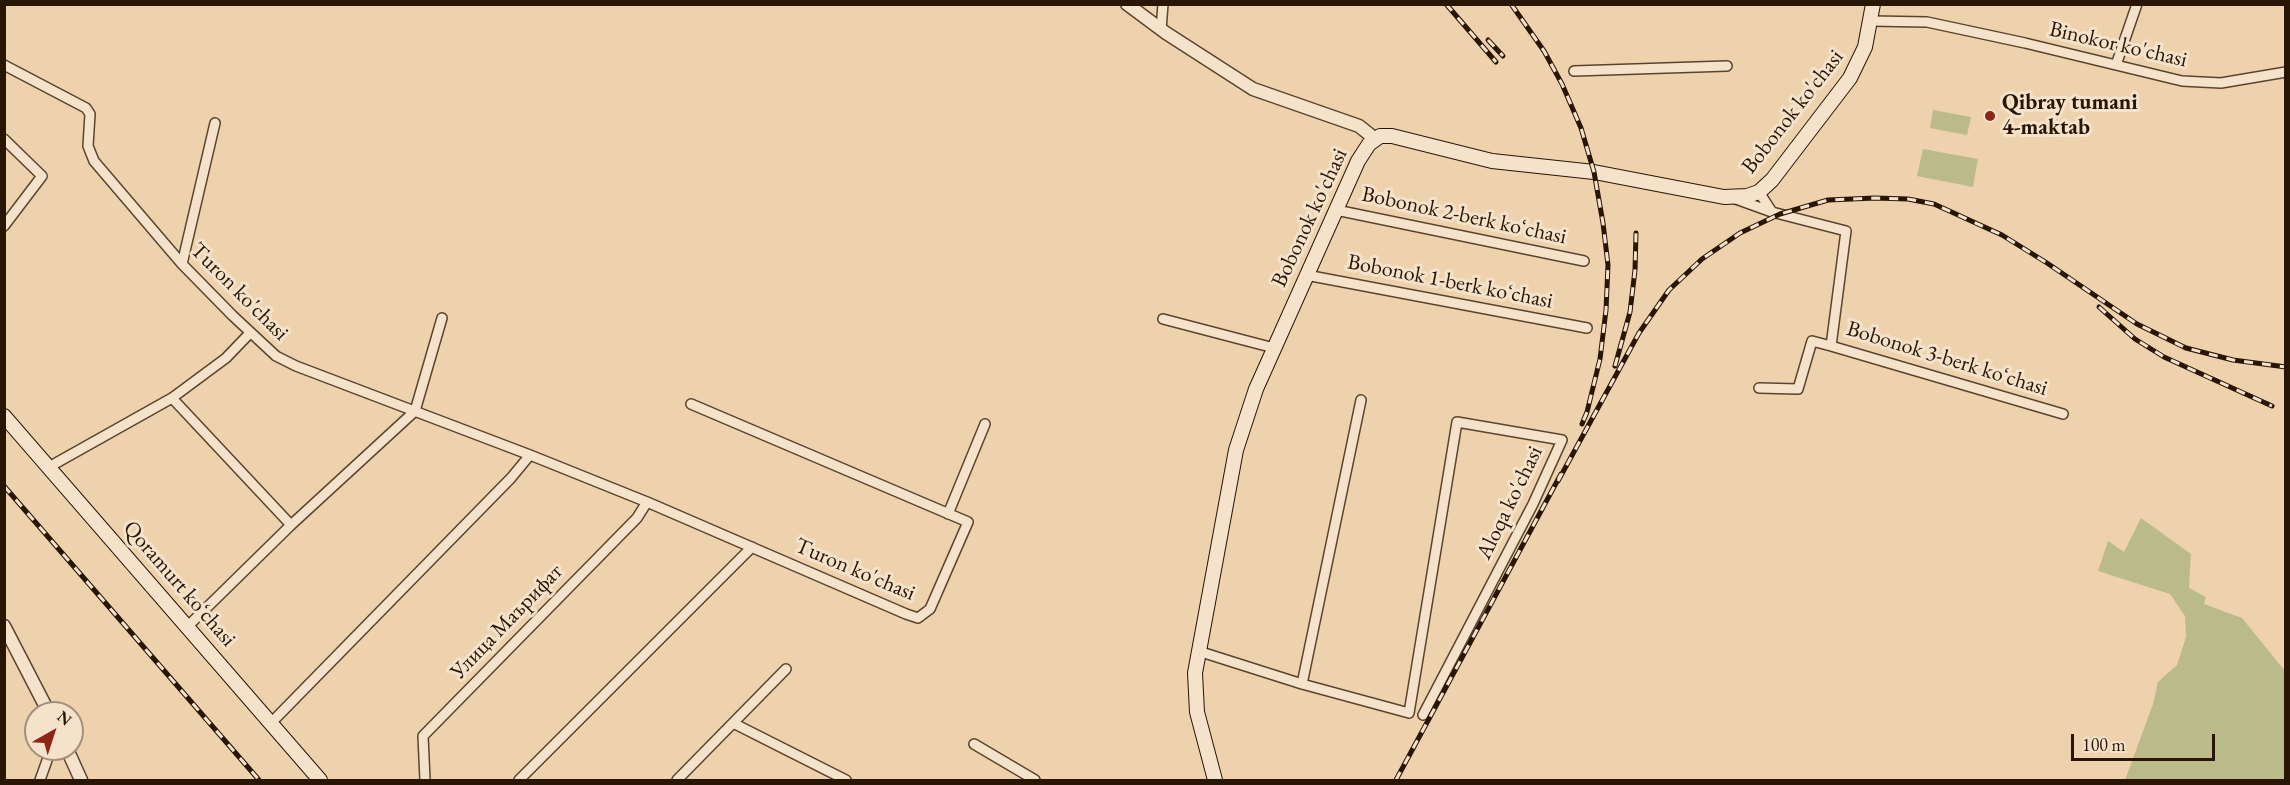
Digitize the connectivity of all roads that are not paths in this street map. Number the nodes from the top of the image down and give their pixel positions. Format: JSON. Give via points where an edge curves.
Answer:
{"nodes":[{"id":1,"x":1127,"y":4,"type":"edge"},
{"id":2,"x":1163,"y":4,"type":"edge"},
{"id":3,"x":1873,"y":4,"type":"edge"},
{"id":4,"x":2137,"y":4,"type":"edge"},
{"id":5,"x":1871,"y":21,"type":"junction"},
{"id":6,"x":1161,"y":30,"type":"junction"},
{"id":7,"x":4,"y":65,"type":"edge"},
{"id":8,"x":2116,"y":65,"type":"junction"},
{"id":9,"x":1727,"y":66,"type":"dead end"},
{"id":10,"x":1574,"y":71,"type":"dead end"},
{"id":11,"x":2286,"y":72,"type":"edge"},
{"id":12,"x":215,"y":123,"type":"dead end"},
{"id":13,"x":1374,"y":138,"type":"junction"},
{"id":14,"x":4,"y":139,"type":"edge"},
{"id":15,"x":1759,"y":192,"type":"junction"},
{"id":16,"x":1733,"y":198,"type":"junction"},
{"id":17,"x":1336,"y":210,"type":"junction"},
{"id":18,"x":1772,"y":212,"type":"junction"},
{"id":19,"x":4,"y":226,"type":"edge"},
{"id":20,"x":1584,"y":261,"type":"dead end"},
{"id":21,"x":182,"y":264,"type":"junction"},
{"id":22,"x":1306,"y":275,"type":"junction"},
{"id":23,"x":442,"y":318,"type":"dead end"},
{"id":24,"x":1163,"y":319,"type":"dead end"},
{"id":25,"x":1587,"y":327,"type":"dead end"},
{"id":26,"x":250,"y":333,"type":"junction"},
{"id":27,"x":1831,"y":346,"type":"junction"},
{"id":28,"x":1274,"y":348,"type":"junction"},
{"id":29,"x":1759,"y":388,"type":"dead end"},
{"id":30,"x":172,"y":398,"type":"junction"},
{"id":31,"x":1361,"y":400,"type":"dead end"},
{"id":32,"x":691,"y":404,"type":"dead end"},
{"id":33,"x":415,"y":411,"type":"junction"},
{"id":34,"x":2063,"y":414,"type":"dead end"},
{"id":35,"x":4,"y":416,"type":"edge"},
{"id":36,"x":4,"y":424,"type":"edge"},
{"id":37,"x":985,"y":424,"type":"dead end"},
{"id":38,"x":530,"y":455,"type":"junction"},
{"id":39,"x":49,"y":468,"type":"junction"},
{"id":40,"x":647,"y":502,"type":"junction"},
{"id":41,"x":948,"y":514,"type":"junction"},
{"id":42,"x":291,"y":525,"type":"junction"},
{"id":43,"x":752,"y":547,"type":"junction"},
{"id":44,"x":4,"y":626,"type":"edge"},
{"id":45,"x":188,"y":627,"type":"junction"},
{"id":46,"x":1198,"y":651,"type":"junction"},
{"id":47,"x":786,"y":669,"type":"dead end"},
{"id":48,"x":1302,"y":684,"type":"junction"},
{"id":49,"x":44,"y":701,"type":"edge"},
{"id":50,"x":1423,"y":715,"type":"dead end"},
{"id":51,"x":271,"y":723,"type":"junction"},
{"id":52,"x":733,"y":723,"type":"junction"},
{"id":53,"x":974,"y":744,"type":"dead end"},
{"id":54,"x":47,"y":761,"type":"edge"},
{"id":55,"x":72,"y":761,"type":"edge"},
{"id":56,"x":40,"y":780,"type":"edge"},
{"id":57,"x":81,"y":780,"type":"edge"},
{"id":58,"x":314,"y":780,"type":"edge"},
{"id":59,"x":320,"y":780,"type":"edge"},
{"id":60,"x":425,"y":780,"type":"edge"},
{"id":61,"x":519,"y":780,"type":"edge"},
{"id":62,"x":677,"y":780,"type":"edge"},
{"id":63,"x":846,"y":780,"type":"edge"},
{"id":64,"x":1035,"y":780,"type":"edge"},
{"id":65,"x":1215,"y":780,"type":"edge"}],
"edges":[{"from":1,"to":6,"type":"street"},
{"from":2,"to":6,"type":"street"},
{"from":3,"to":5,"type":"main road","name":"Bobonok ko'chasi"},
{"from":4,"to":8,"type":"street"},
{"from":5,"to":8,"type":"street","name":"Binokor ko'chasi","via":[[1927,22]]},
{"from":5,"to":15,"type":"main road","name":"Bobonok ko'chasi","via":[[1863,55],[1850,78]]},
{"from":6,"to":13,"type":"street","via":[[1254,89],[1359,126]]},
{"from":7,"to":21,"type":"street","name":"Turon ko'chasi","via":[[86,108],[90,114],[88,146],[94,161]]},
{"from":8,"to":11,"type":"street","name":"Binokor ko'chasi","via":[[2200,83]]},
{"from":9,"to":10,"type":"street"},
{"from":12,"to":21,"type":"street"},
{"from":13,"to":16,"type":"main road","name":"Bobonok ko'chasi","via":[[1392,136],[1492,161],[1594,172]]},
{"from":13,"to":17,"type":"main road","name":"Bobonok ko'chasi"},
{"from":14,"to":19,"type":"street","via":[[42,176]]},
{"from":15,"to":16,"type":"main road","name":"Bobonok ko'chasi"},
{"from":15,"to":18,"type":"street"},
{"from":16,"to":18,"type":"street","name":"Bobonok 3-berk koʻchasi"},
{"from":17,"to":20,"type":"street","name":"Bobonok 2-berk koʻchasi"},
{"from":17,"to":22,"type":"main road","name":"Bobonok ko'chasi"},
{"from":18,"to":27,"type":"street","name":"Bobonok 3-berk koʻchasi","via":[[1846,231]]},
{"from":21,"to":26,"type":"street","name":"Turon ko'chasi"},
{"from":22,"to":25,"type":"street","name":"Bobonok 1-berk koʻchasi"},
{"from":22,"to":28,"type":"main road","name":"Bobonok ko'chasi"},
{"from":23,"to":33,"type":"street"},
{"from":24,"to":28,"type":"street"},
{"from":26,"to":30,"type":"street","via":[[226,358]]},
{"from":26,"to":33,"type":"street","name":"Turon ko'chasi","via":[[276,356],[296,366]]},
{"from":27,"to":29,"type":"street","via":[[1812,341],[1798,389]]},
{"from":27,"to":34,"type":"street","name":"Bobonok 3-berk koʻchasi"},
{"from":28,"to":46,"type":"main road","name":"Bobonok ko'chasi","via":[[1236,450]]},
{"from":30,"to":39,"type":"street"},
{"from":30,"to":42,"type":"street"},
{"from":31,"to":48,"type":"street"},
{"from":32,"to":41,"type":"street","name":"Turon ko'chasi"},
{"from":33,"to":38,"type":"street","name":"Turon ko'chasi"},
{"from":33,"to":42,"type":"street"},
{"from":35,"to":39,"type":"main road","name":"Qoramurt koʻchasi"},
{"from":36,"to":58,"type":"main road","name":"Qoramurt koʻchasi"},
{"from":37,"to":41,"type":"street"},
{"from":38,"to":40,"type":"street","name":"Turon ko'chasi"},
{"from":38,"to":51,"type":"street"},
{"from":39,"to":45,"type":"main road","name":"Qoramurt koʻchasi"},
{"from":40,"to":43,"type":"street","name":"Turon ko'chasi"},
{"from":40,"to":60,"type":"street","name":"Улица Маърифат","via":[[637,518],[423,736]]},
{"from":41,"to":43,"type":"street","name":"Turon ko'chasi","via":[[968,522],[930,609],[918,618]]},
{"from":42,"to":45,"type":"street"},
{"from":43,"to":61,"type":"street"},
{"from":44,"to":49,"type":"street"},
{"from":45,"to":51,"type":"main road","name":"Qoramurt koʻchasi"},
{"from":46,"to":48,"type":"street"},
{"from":46,"to":65,"type":"main road","name":"Bobonok ko'chasi","via":[[1196,704]]},
{"from":47,"to":52,"type":"street"},
{"from":48,"to":50,"type":"street","name":"Aloqa ko'chasi","via":[[1409,713],[1457,423],[1562,440]]},
{"from":51,"to":59,"type":"main road","name":"Qoramurt koʻchasi"},
{"from":52,"to":62,"type":"street"},
{"from":52,"to":63,"type":"street"},
{"from":53,"to":64,"type":"street"},
{"from":54,"to":56,"type":"street"},
{"from":55,"to":57,"type":"street"}]}
